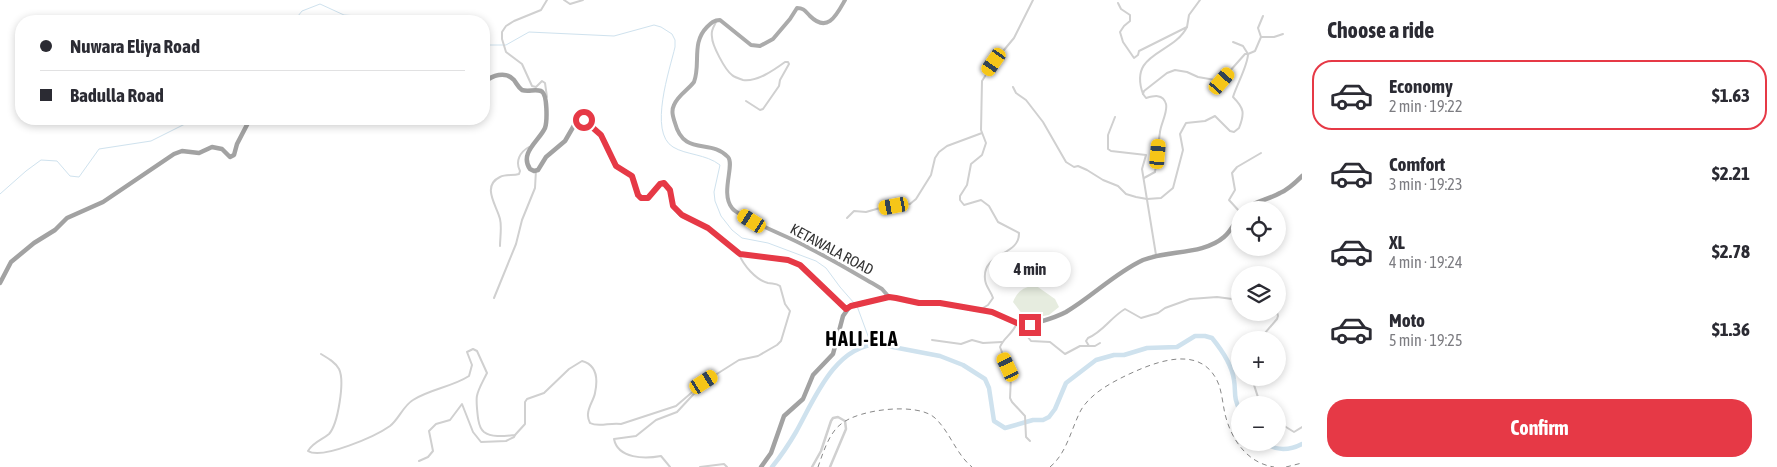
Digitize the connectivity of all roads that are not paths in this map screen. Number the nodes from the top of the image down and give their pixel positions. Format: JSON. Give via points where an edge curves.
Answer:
{"nodes":[{"id":1,"x":547,"y":0,"type":"edge"},
{"id":2,"x":564,"y":0,"type":"edge"},
{"id":3,"x":583,"y":0,"type":"edge"},
{"id":4,"x":845,"y":0,"type":"edge"},
{"id":5,"x":1032,"y":0,"type":"edge"},
{"id":6,"x":1200,"y":0,"type":"edge"},
{"id":7,"x":1118,"y":3,"type":"dead end"},
{"id":8,"x":1263,"y":16,"type":"dead end"},
{"id":9,"x":717,"y":20,"type":"junction"},
{"id":10,"x":1187,"y":27,"type":"junction"},
{"id":11,"x":1283,"y":34,"type":"dead end"},
{"id":12,"x":1261,"y":37,"type":"junction"},
{"id":13,"x":1233,"y":42,"type":"dead end"},
{"id":14,"x":1248,"y":54,"type":"junction"},
{"id":15,"x":490,"y":77,"type":"edge"},
{"id":16,"x":1013,"y":87,"type":"dead end"},
{"id":17,"x":1143,"y":94,"type":"junction"},
{"id":18,"x":546,"y":99,"type":"junction"},
{"id":19,"x":746,"y":101,"type":"dead end"},
{"id":20,"x":1115,"y":117,"type":"dead end"},
{"id":21,"x":247,"y":125,"type":"edge"},
{"id":22,"x":982,"y":133,"type":"junction"},
{"id":23,"x":531,"y":146,"type":"junction"},
{"id":24,"x":1261,"y":153,"type":"dead end"},
{"id":25,"x":536,"y":170,"type":"junction"},
{"id":26,"x":1302,"y":176,"type":"edge"},
{"id":27,"x":1144,"y":178,"type":"junction"},
{"id":28,"x":1147,"y":199,"type":"junction"},
{"id":29,"x":1231,"y":201,"type":"edge"},
{"id":30,"x":1260,"y":201,"type":"edge"},
{"id":31,"x":847,"y":218,"type":"dead end"},
{"id":32,"x":1231,"y":230,"type":"edge"},
{"id":33,"x":500,"y":246,"type":"dead end"},
{"id":34,"x":739,"y":254,"type":"junction"},
{"id":35,"x":1156,"y":256,"type":"junction"},
{"id":36,"x":0,"y":283,"type":"edge"},
{"id":37,"x":889,"y":297,"type":"junction"},
{"id":38,"x":494,"y":298,"type":"dead end"},
{"id":39,"x":1231,"y":299,"type":"edge"},
{"id":40,"x":848,"y":308,"type":"junction"},
{"id":41,"x":980,"y":310,"type":"junction"},
{"id":42,"x":1275,"y":321,"type":"edge"},
{"id":43,"x":1017,"y":323,"type":"junction"},
{"id":44,"x":1025,"y":326,"type":"junction"},
{"id":45,"x":1267,"y":331,"type":"edge"},
{"id":46,"x":932,"y":340,"type":"dead end"},
{"id":47,"x":1002,"y":342,"type":"junction"},
{"id":48,"x":1100,"y":344,"type":"dead end"},
{"id":49,"x":1089,"y":346,"type":"junction"},
{"id":50,"x":321,"y":354,"type":"dead end"},
{"id":51,"x":704,"y":382,"type":"junction"},
{"id":52,"x":1286,"y":427,"type":"edge"},
{"id":53,"x":1302,"y":427,"type":"edge"},
{"id":54,"x":514,"y":435,"type":"junction"},
{"id":55,"x":1030,"y":441,"type":"dead end"},
{"id":56,"x":419,"y":461,"type":"dead end"},
{"id":57,"x":670,"y":467,"type":"edge"},
{"id":58,"x":700,"y":467,"type":"edge"},
{"id":59,"x":727,"y":467,"type":"edge"},
{"id":60,"x":761,"y":467,"type":"edge"},
{"id":61,"x":812,"y":467,"type":"edge"},
{"id":62,"x":830,"y":467,"type":"edge"}],
"edges":[{"from":1,"to":18,"type":"street","via":[[541,10],[506,26],[502,32],[505,49],[522,64],[532,86],[545,83]]},
{"from":2,"to":3,"type":"street","via":[[570,4]]},
{"from":4,"to":9,"type":"main road","via":[[829,22],[815,20],[797,8],[773,39],[760,46],[751,45]]},
{"from":5,"to":22,"type":"street","via":[[1014,38],[982,81]]},
{"from":6,"to":10,"type":"street","via":[[1189,15]]},
{"from":7,"to":10,"type":"street","via":[[1130,15],[1130,21],[1120,32],[1134,58],[1139,51]]},
{"from":8,"to":12,"type":"street","via":[[1258,28]]},
{"from":9,"to":19,"type":"street","via":[[712,40],[732,75],[744,80],[761,78],[784,62],[789,64],[764,109],[760,110]]},
{"from":9,"to":37,"type":"main road","name":"KETAWALA ROAD","via":[[700,37],[695,80],[672,110],[677,134],[686,142],[714,149],[730,158],[727,200],[734,210],[761,227],[832,260],[882,289]]},
{"from":10,"to":17,"type":"street","via":[[1175,42],[1154,54],[1143,65],[1140,84]]},
{"from":11,"to":12,"type":"street"},
{"from":12,"to":14,"type":"street","via":[[1255,51]]},
{"from":13,"to":14,"type":"street","via":[[1243,46]]},
{"from":14,"to":17,"type":"street","via":[[1222,81],[1175,70]]},
{"from":14,"to":28,"type":"street","via":[[1233,97],[1242,107],[1239,128],[1230,131],[1215,116],[1205,121],[1186,123],[1180,134],[1183,150],[1173,188],[1161,198]]},
{"from":15,"to":18,"type":"highway","via":[[504,75],[522,90],[542,91]]},
{"from":16,"to":28,"type":"street","via":[[1043,122],[1066,162],[1118,186],[1126,194]]},
{"from":17,"to":27,"type":"street","via":[[1146,98],[1159,96],[1166,107],[1155,172]]},
{"from":18,"to":23,"type":"highway","via":[[546,126]]},
{"from":20,"to":27,"type":"street","via":[[1108,135],[1108,149],[1145,154]]},
{"from":21,"to":36,"type":"highway","via":[[233,156],[212,147],[199,153],[182,151],[174,154],[103,202],[64,220],[55,230],[34,242],[12,262]]},
{"from":22,"to":31,"type":"street","via":[[939,152],[932,175],[910,204],[854,211]]},
{"from":22,"to":41,"type":"street","via":[[986,143],[984,151],[971,164],[968,183],[960,200],[966,205],[981,200],[989,206],[998,222],[1019,236],[1012,249],[993,260],[986,269],[984,282],[992,298]]},
{"from":23,"to":25,"type":"highway","via":[[527,165]]},
{"from":23,"to":33,"type":"street","via":[[518,158],[519,174],[500,177],[492,186],[490,195],[500,219]]},
{"from":24,"to":29,"type":"street","via":[[1233,171],[1235,190]]},
{"from":25,"to":34,"type":"highway","via":[[549,153],[562,144],[576,122],[584,120],[601,135],[616,166],[632,176],[641,198],[648,198],[664,183],[670,189],[672,203],[678,212],[708,228]]},
{"from":25,"to":38,"type":"street","via":[[535,188]]},
{"from":26,"to":30,"type":"highway","via":[[1291,187]]},
{"from":27,"to":28,"type":"street"},
{"from":28,"to":35,"type":"street"},
{"from":32,"to":35,"type":"highway","via":[[1208,246]]},
{"from":34,"to":40,"type":"highway","via":[[788,260],[800,265]]},
{"from":34,"to":51,"type":"street","via":[[757,276],[780,286],[790,311],[781,341],[776,346],[758,356],[740,360]]},
{"from":35,"to":44,"type":"highway","via":[[1118,274],[1067,311]]},
{"from":37,"to":40,"type":"highway"},
{"from":37,"to":41,"type":"highway"},
{"from":39,"to":49,"type":"street","via":[[1190,299],[1141,318],[1125,310],[1086,340]]},
{"from":40,"to":60,"type":"highway","via":[[833,354],[813,375],[803,399],[784,416]]},
{"from":41,"to":43,"type":"highway"},
{"from":42,"to":45,"type":"street"},
{"from":43,"to":44,"type":"highway"},
{"from":43,"to":47,"type":"street","via":[[1013,333]]},
{"from":44,"to":49,"type":"street","via":[[1024,332],[1032,341],[1050,342],[1065,354],[1080,346]]},
{"from":46,"to":47,"type":"street","via":[[961,344],[972,340]]},
{"from":47,"to":55,"type":"street","via":[[1000,347],[1010,376],[1010,398],[1025,416],[1026,437]]},
{"from":48,"to":49,"type":"street"},
{"from":50,"to":54,"type":"street","via":[[332,360],[340,371],[340,405],[333,428],[308,452],[338,450],[390,426],[420,395],[469,376],[472,365],[467,352],[473,349],[487,373],[475,401],[479,426],[490,434]]},
{"from":51,"to":54,"type":"street","via":[[676,406],[627,422],[596,426],[590,423],[588,415],[595,394],[596,374],[591,364],[582,361],[544,393],[527,399],[525,424]]},
{"from":51,"to":57,"type":"street","via":[[678,412],[656,420],[636,436],[614,439],[618,448],[630,455],[643,458],[661,456]]},
{"from":52,"to":53,"type":"street","via":[[1294,432]]},
{"from":54,"to":56,"type":"street","via":[[506,442],[481,442],[473,432],[462,404],[450,420],[436,424],[429,431],[433,451]]},
{"from":58,"to":59,"type":"street","via":[[724,464]]},
{"from":61,"to":62,"type":"street","via":[[831,421],[838,417],[845,421],[846,429]]}]}
